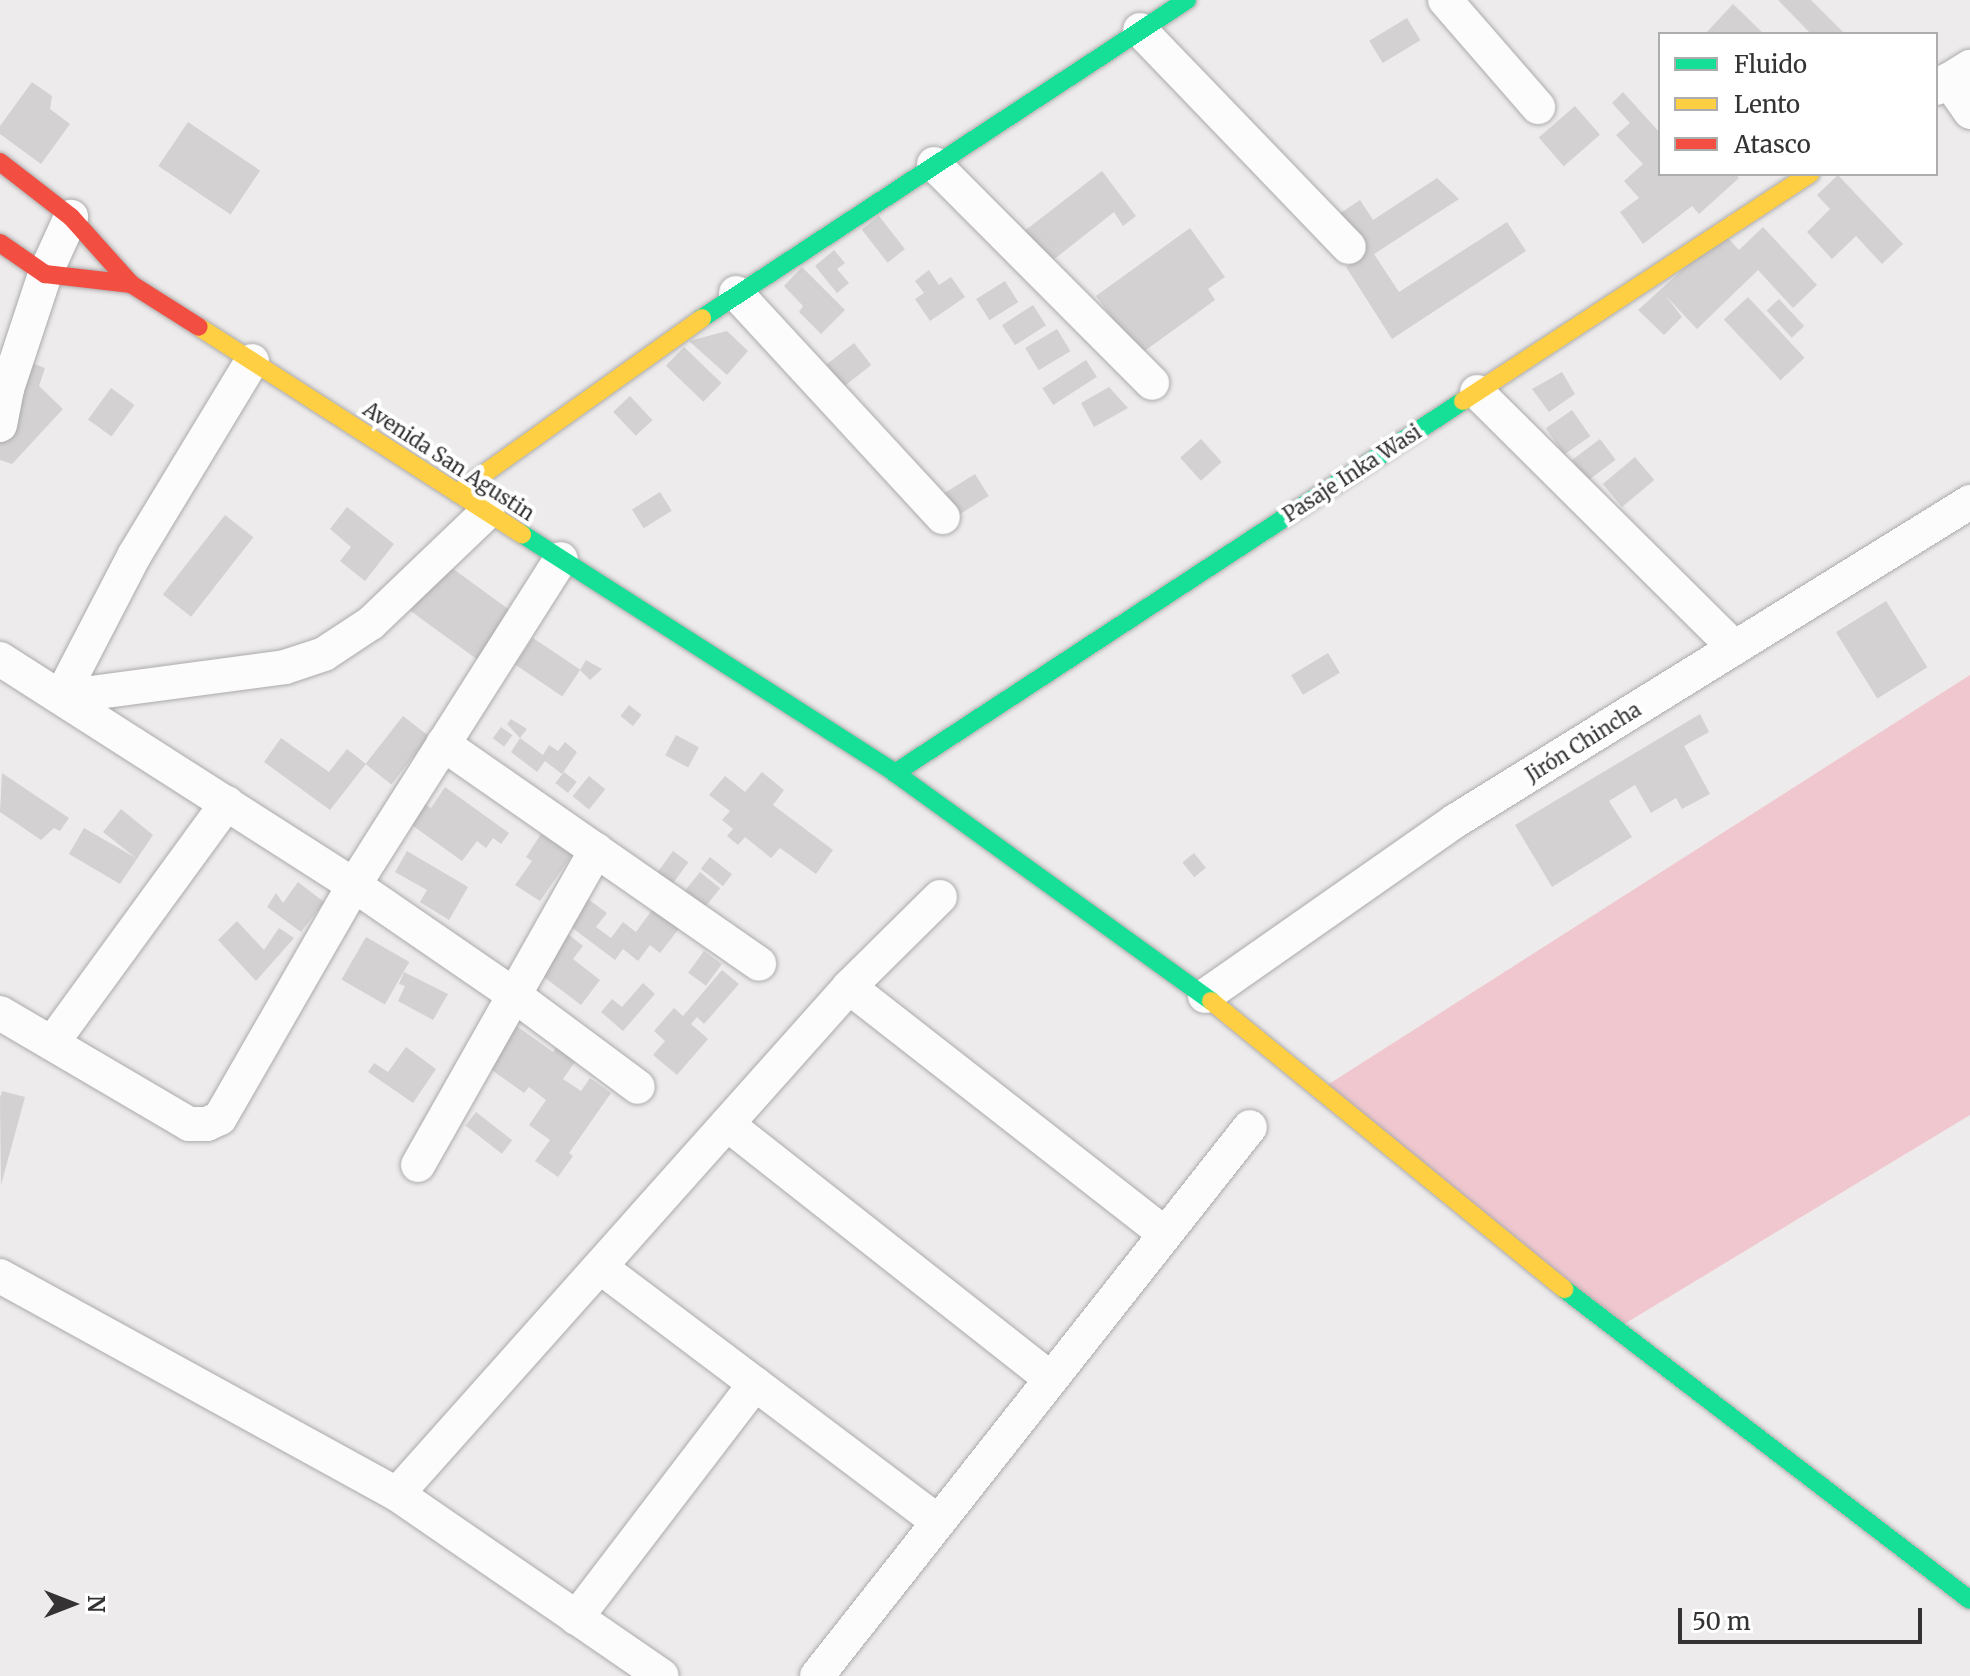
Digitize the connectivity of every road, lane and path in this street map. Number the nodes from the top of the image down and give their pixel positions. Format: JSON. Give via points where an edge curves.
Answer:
{"nodes":[{"id":1,"x":1187,"y":0,"type":"edge"},
{"id":2,"x":1445,"y":0,"type":"edge"},
{"id":3,"x":1140,"y":30,"type":"junction"},
{"id":4,"x":1951,"y":78,"type":"edge"},
{"id":5,"x":1538,"y":107,"type":"dead end"},
{"id":6,"x":1970,"y":112,"type":"edge"},
{"id":7,"x":0,"y":162,"type":"edge"},
{"id":8,"x":934,"y":164,"type":"junction"},
{"id":9,"x":1807,"y":176,"type":"edge"},
{"id":10,"x":71,"y":217,"type":"junction"},
{"id":11,"x":0,"y":243,"type":"edge"},
{"id":12,"x":1349,"y":247,"type":"dead end"},
{"id":13,"x":45,"y":274,"type":"junction"},
{"id":14,"x":131,"y":284,"type":"junction"},
{"id":15,"x":736,"y":293,"type":"junction"},
{"id":16,"x":252,"y":361,"type":"junction"},
{"id":17,"x":1152,"y":383,"type":"dead end"},
{"id":18,"x":3,"y":387,"type":"edge"},
{"id":19,"x":1477,"y":392,"type":"junction"},
{"id":20,"x":0,"y":425,"type":"edge"},
{"id":21,"x":457,"y":493,"type":"junction"},
{"id":22,"x":1970,"y":502,"type":"edge"},
{"id":23,"x":487,"y":512,"type":"junction"},
{"id":24,"x":943,"y":517,"type":"dead end"},
{"id":25,"x":561,"y":559,"type":"junction"},
{"id":26,"x":1735,"y":648,"type":"junction"},
{"id":27,"x":0,"y":659,"type":"edge"},
{"id":28,"x":61,"y":697,"type":"junction"},
{"id":29,"x":443,"y":744,"type":"junction"},
{"id":30,"x":895,"y":773,"type":"junction"},
{"id":31,"x":227,"y":803,"type":"junction"},
{"id":32,"x":596,"y":850,"type":"junction"},
{"id":33,"x":354,"y":885,"type":"junction"},
{"id":34,"x":940,"y":897,"type":"dead end"},
{"id":35,"x":759,"y":964,"type":"dead end"},
{"id":36,"x":849,"y":987,"type":"junction"},
{"id":37,"x":514,"y":995,"type":"junction"},
{"id":38,"x":1205,"y":996,"type":"junction"},
{"id":39,"x":0,"y":1013,"type":"edge"},
{"id":40,"x":52,"y":1043,"type":"junction"},
{"id":41,"x":638,"y":1087,"type":"dead end"},
{"id":42,"x":727,"y":1124,"type":"junction"},
{"id":43,"x":1250,"y":1127,"type":"dead end"},
{"id":44,"x":418,"y":1165,"type":"dead end"},
{"id":45,"x":1165,"y":1234,"type":"junction"},
{"id":46,"x":600,"y":1267,"type":"junction"},
{"id":47,"x":0,"y":1276,"type":"edge"},
{"id":48,"x":1051,"y":1379,"type":"junction"},
{"id":49,"x":755,"y":1384,"type":"junction"},
{"id":50,"x":397,"y":1494,"type":"junction"},
{"id":51,"x":938,"y":1522,"type":"junction"},
{"id":52,"x":1970,"y":1600,"type":"edge"},
{"id":53,"x":576,"y":1618,"type":"junction"},
{"id":54,"x":662,"y":1676,"type":"edge"},
{"id":55,"x":817,"y":1676,"type":"edge"}],
"edges":[{"from":1,"to":3,"type":"street"},
{"from":2,"to":5,"type":"street"},
{"from":3,"to":8,"type":"street"},
{"from":3,"to":12,"type":"street"},
{"from":4,"to":6,"type":"street"},
{"from":7,"to":10,"type":"street","name":"Avenida San Agustin"},
{"from":8,"to":15,"type":"street"},
{"from":8,"to":17,"type":"street"},
{"from":9,"to":19,"type":"street","name":"Pasaje Inka Wasi"},
{"from":10,"to":13,"type":"street"},
{"from":10,"to":14,"type":"street","name":"Avenida San Agustin"},
{"from":11,"to":13,"type":"street"},
{"from":13,"to":14,"type":"street"},
{"from":13,"to":18,"type":"street"},
{"from":14,"to":16,"type":"street","name":"Avenida San Agustin"},
{"from":15,"to":21,"type":"street"},
{"from":15,"to":24,"type":"street"},
{"from":16,"to":21,"type":"street","name":"Avenida San Agustin"},
{"from":16,"to":28,"type":"street","via":[[135,554]]},
{"from":18,"to":20,"type":"street"},
{"from":19,"to":26,"type":"street"},
{"from":19,"to":30,"type":"street","name":"Pasaje Inka Wasi"},
{"from":21,"to":23,"type":"street","name":"Avenida San Agustin"},
{"from":22,"to":26,"type":"street","name":"Jirón Chincha"},
{"from":23,"to":25,"type":"street","name":"Avenida San Agustin"},
{"from":23,"to":28,"type":"street","via":[[371,623],[324,654],[285,667]]},
{"from":25,"to":29,"type":"street"},
{"from":25,"to":30,"type":"street","name":"Avenida San Agustin"},
{"from":26,"to":38,"type":"street","name":"Jirón Chincha","via":[[1455,821]]},
{"from":27,"to":28,"type":"street"},
{"from":28,"to":31,"type":"street"},
{"from":29,"to":32,"type":"street"},
{"from":29,"to":33,"type":"street"},
{"from":30,"to":38,"type":"street","name":"Avenida San Agustin"},
{"from":31,"to":33,"type":"street"},
{"from":31,"to":40,"type":"street"},
{"from":32,"to":35,"type":"street"},
{"from":32,"to":37,"type":"street"},
{"from":33,"to":37,"type":"street"},
{"from":33,"to":40,"type":"street","via":[[220,1118],[189,1124]]},
{"from":34,"to":36,"type":"street"},
{"from":36,"to":42,"type":"street"},
{"from":36,"to":45,"type":"street"},
{"from":37,"to":41,"type":"street"},
{"from":37,"to":44,"type":"street"},
{"from":38,"to":52,"type":"street","name":"Avenida San Agustin","via":[[1626,1340]]},
{"from":39,"to":40,"type":"street"},
{"from":42,"to":46,"type":"street"},
{"from":42,"to":48,"type":"street"},
{"from":43,"to":45,"type":"street"},
{"from":45,"to":48,"type":"street"},
{"from":46,"to":49,"type":"street"},
{"from":46,"to":50,"type":"street"},
{"from":47,"to":50,"type":"street"},
{"from":48,"to":51,"type":"street"},
{"from":49,"to":51,"type":"street"},
{"from":49,"to":53,"type":"street"},
{"from":50,"to":53,"type":"street"},
{"from":51,"to":55,"type":"street"},
{"from":53,"to":54,"type":"street"}]}
